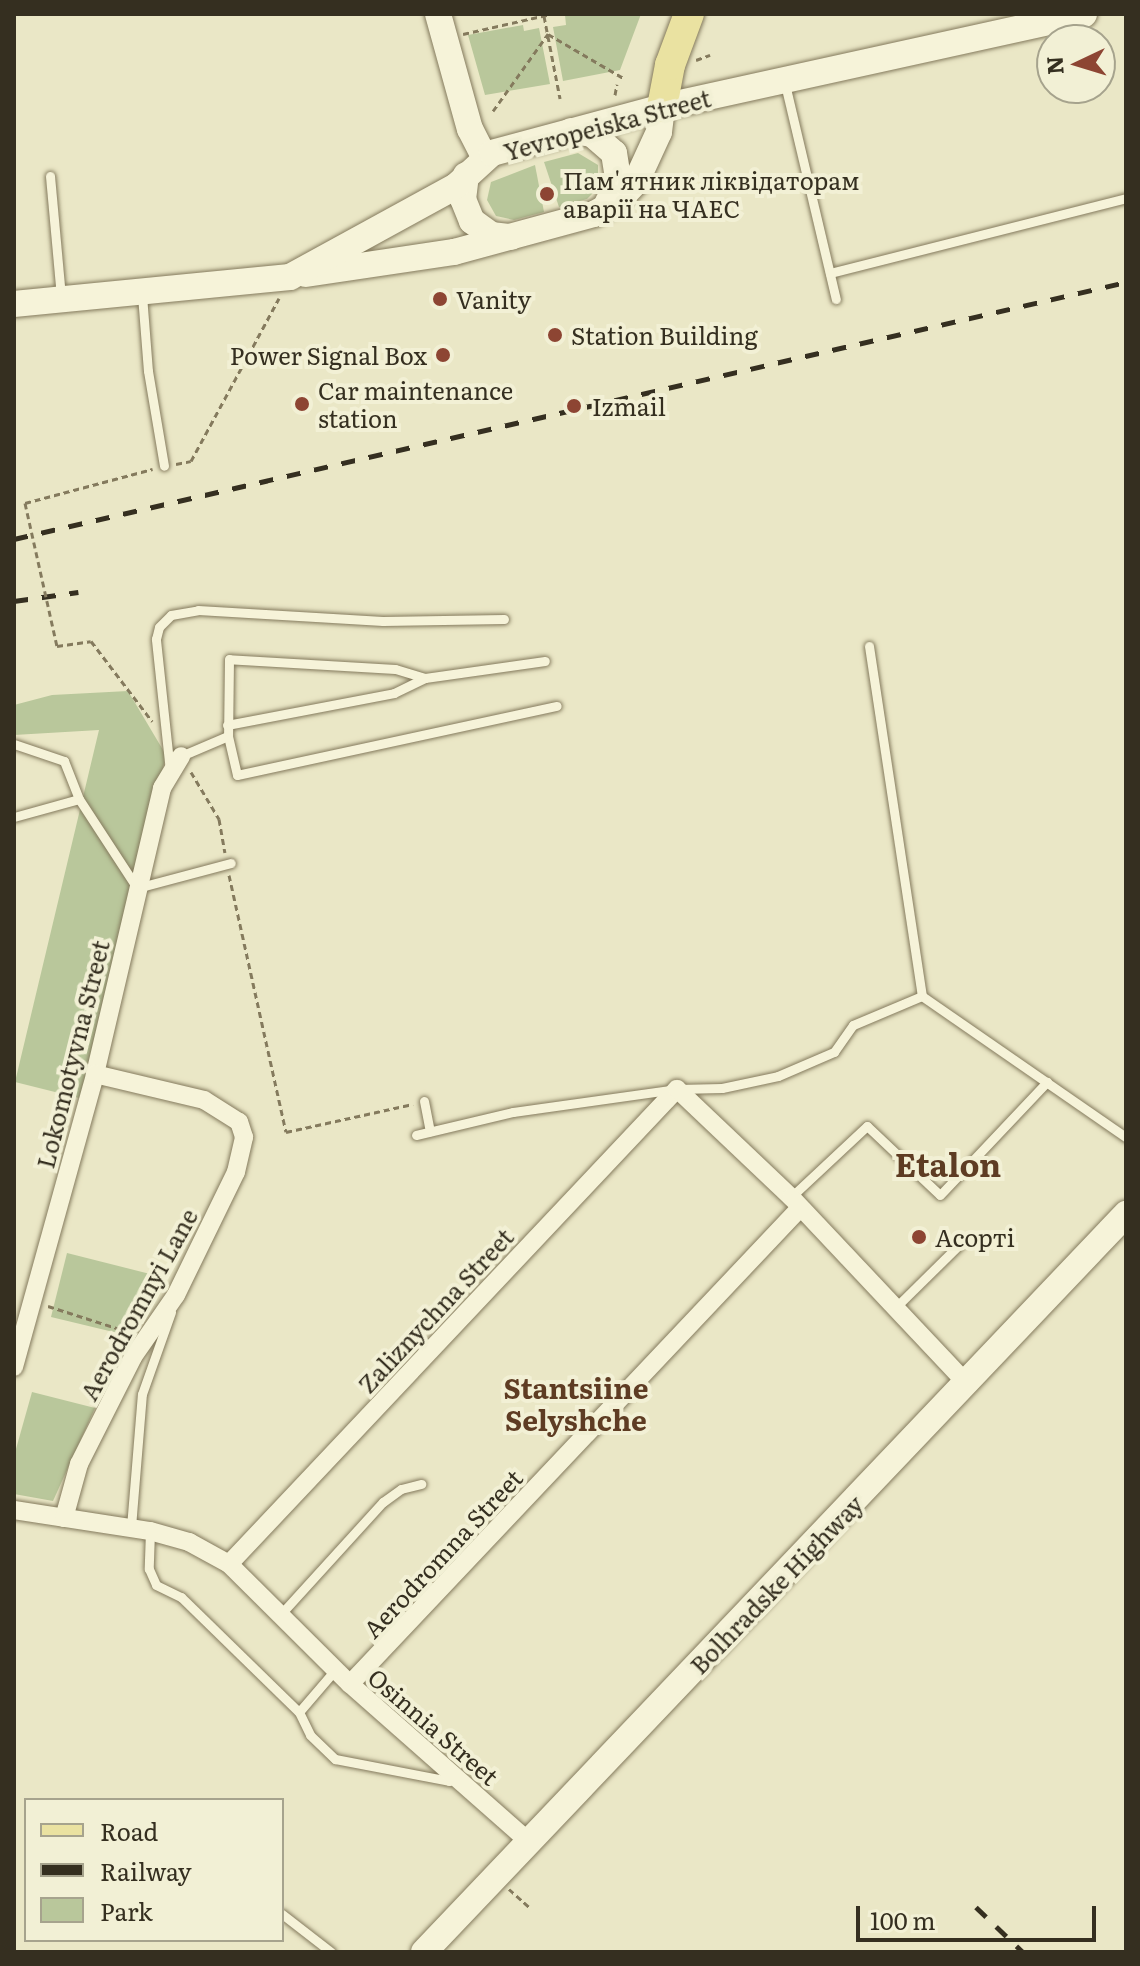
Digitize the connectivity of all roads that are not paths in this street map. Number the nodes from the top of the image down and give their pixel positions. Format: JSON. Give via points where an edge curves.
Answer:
{"nodes":[{"id":1,"x":438,"y":14,"type":"edge"},
{"id":2,"x":689,"y":14,"type":"edge"},
{"id":3,"x":1079,"y":15,"type":"edge"},
{"id":4,"x":783,"y":80,"type":"junction"},
{"id":5,"x":662,"y":107,"type":"junction"},
{"id":6,"x":563,"y":132,"type":"junction"},
{"id":7,"x":475,"y":166,"type":"junction"},
{"id":8,"x":50,"y":176,"type":"dead end"},
{"id":9,"x":1126,"y":198,"type":"edge"},
{"id":10,"x":603,"y":209,"type":"junction"},
{"id":11,"x":371,"y":232,"type":"junction"},
{"id":12,"x":515,"y":236,"type":"junction"},
{"id":13,"x":383,"y":263,"type":"junction"},
{"id":14,"x":830,"y":273,"type":"junction"},
{"id":15,"x":290,"y":277,"type":"junction"},
{"id":16,"x":142,"y":292,"type":"junction"},
{"id":17,"x":836,"y":299,"type":"dead end"},
{"id":18,"x":61,"y":300,"type":"junction"},
{"id":19,"x":14,"y":304,"type":"edge"},
{"id":20,"x":164,"y":466,"type":"road end"},
{"id":21,"x":504,"y":619,"type":"dead end"},
{"id":22,"x":869,"y":646,"type":"dead end"},
{"id":23,"x":545,"y":661,"type":"dead end"},
{"id":24,"x":425,"y":678,"type":"junction"},
{"id":25,"x":557,"y":706,"type":"dead end"},
{"id":26,"x":227,"y":725,"type":"junction"},
{"id":27,"x":228,"y":736,"type":"junction"},
{"id":28,"x":14,"y":744,"type":"edge"},
{"id":29,"x":175,"y":764,"type":"junction"},
{"id":30,"x":79,"y":799,"type":"junction"},
{"id":31,"x":14,"y":817,"type":"edge"},
{"id":32,"x":229,"y":863,"type":"road end"},
{"id":33,"x":137,"y":888,"type":"junction"},
{"id":34,"x":922,"y":996,"type":"junction"},
{"id":35,"x":95,"y":1074,"type":"junction"},
{"id":36,"x":1047,"y":1082,"type":"junction"},
{"id":37,"x":677,"y":1089,"type":"junction"},
{"id":38,"x":424,"y":1101,"type":"road end"},
{"id":39,"x":430,"y":1131,"type":"junction"},
{"id":40,"x":416,"y":1135,"type":"dead end"},
{"id":41,"x":1126,"y":1137,"type":"edge"},
{"id":42,"x":795,"y":1203,"type":"junction"},
{"id":43,"x":1124,"y":1222,"type":"edge"},
{"id":44,"x":961,"y":1243,"type":"dead end"},
{"id":45,"x":176,"y":1295,"type":"junction"},
{"id":46,"x":895,"y":1308,"type":"junction"},
{"id":47,"x":14,"y":1367,"type":"edge"},
{"id":48,"x":968,"y":1385,"type":"junction"},
{"id":49,"x":421,"y":1484,"type":"dead end"},
{"id":50,"x":14,"y":1510,"type":"edge"},
{"id":51,"x":64,"y":1518,"type":"junction"},
{"id":52,"x":141,"y":1529,"type":"junction"},
{"id":53,"x":229,"y":1564,"type":"junction"},
{"id":54,"x":278,"y":1617,"type":"junction"},
{"id":55,"x":335,"y":1670,"type":"junction"},
{"id":56,"x":350,"y":1684,"type":"junction"},
{"id":57,"x":299,"y":1712,"type":"junction"},
{"id":58,"x":454,"y":1776,"type":"junction"},
{"id":59,"x":529,"y":1842,"type":"junction"},
{"id":60,"x":284,"y":1916,"type":"edge"},
{"id":61,"x":331,"y":1952,"type":"edge"},
{"id":62,"x":424,"y":1952,"type":"edge"}],
"edges":[{"from":1,"to":7,"type":"main road"},
{"from":2,"to":5,"type":"main road","via":[[670,65]]},
{"from":3,"to":4,"type":"main road","name":"Yevropeiska Street"},
{"from":4,"to":5,"type":"main road","name":"Yevropeiska Street"},
{"from":4,"to":14,"type":"lane"},
{"from":5,"to":6,"type":"main road","name":"Yevropeiska Street"},
{"from":5,"to":10,"type":"main road","via":[[659,132],[636,182]]},
{"from":6,"to":7,"type":"main road","name":"Yevropeiska Street"},
{"from":6,"to":10,"type":"main road","via":[[592,134],[614,153],[619,183]]},
{"from":7,"to":11,"type":"main road","name":"Yevropeiska Street"},
{"from":7,"to":12,"type":"main road","via":[[463,199],[472,221],[491,235]]},
{"from":8,"to":18,"type":"lane"},
{"from":9,"to":14,"type":"lane"},
{"from":10,"to":12,"type":"main road"},
{"from":11,"to":13,"type":"main road"},
{"from":11,"to":15,"type":"main road","name":"Yevropeiska Street"},
{"from":12,"to":13,"type":"main road"},
{"from":13,"to":15,"type":"main road"},
{"from":14,"to":17,"type":"lane"},
{"from":15,"to":16,"type":"main road","name":"Yevropeiska Street"},
{"from":16,"to":18,"type":"main road","name":"Yevropeiska Street"},
{"from":16,"to":20,"type":"lane"},
{"from":18,"to":19,"type":"main road","name":"Yevropeiska Street"},
{"from":21,"to":29,"type":"lane","via":[[395,621],[208,610],[171,615],[156,639],[165,737]]},
{"from":22,"to":34,"type":"lane"},
{"from":23,"to":24,"type":"lane"},
{"from":24,"to":26,"type":"lane","via":[[394,693]]},
{"from":24,"to":26,"type":"lane","via":[[395,669],[229,659]]},
{"from":25,"to":27,"type":"lane","via":[[237,775]]},
{"from":26,"to":27,"type":"lane"},
{"from":27,"to":29,"type":"lane"},
{"from":28,"to":30,"type":"lane","via":[[64,761]]},
{"from":29,"to":33,"type":"street","name":"Lokomotyvna Street"},
{"from":30,"to":31,"type":"lane"},
{"from":30,"to":33,"type":"lane"},
{"from":32,"to":33,"type":"lane"},
{"from":33,"to":35,"type":"street","name":"Lokomotyvna Street"},
{"from":34,"to":36,"type":"lane"},
{"from":34,"to":37,"type":"lane","via":[[853,1025],[834,1052],[778,1076],[722,1088]]},
{"from":35,"to":45,"type":"street","name":"Aerodromnyi Lane","via":[[181,1092],[239,1122],[244,1137],[236,1172]]},
{"from":35,"to":47,"type":"street","name":"Lokomotyvna Street"},
{"from":36,"to":41,"type":"lane"},
{"from":36,"to":42,"type":"lane","via":[[940,1195],[867,1126]]},
{"from":37,"to":39,"type":"lane","via":[[513,1112]]},
{"from":37,"to":42,"type":"street"},
{"from":37,"to":53,"type":"street","name":"Zaliznychna Street"},
{"from":38,"to":39,"type":"lane"},
{"from":39,"to":40,"type":"lane"},
{"from":42,"to":46,"type":"street"},
{"from":42,"to":56,"type":"street","name":"Aerodromna Street"},
{"from":43,"to":48,"type":"main road","name":"Bolhradske Highway"},
{"from":44,"to":46,"type":"lane"},
{"from":45,"to":51,"type":"street","name":"Aerodromnyi Lane","via":[[146,1337],[79,1464]]},
{"from":45,"to":52,"type":"lane","via":[[142,1394]]},
{"from":46,"to":48,"type":"street"},
{"from":48,"to":59,"type":"main road","name":"Bolhradske Highway"},
{"from":49,"to":54,"type":"lane","via":[[401,1489],[383,1502]]},
{"from":50,"to":51,"type":"street","name":"Osinnia Street"},
{"from":51,"to":52,"type":"street","name":"Osinnia Street"},
{"from":52,"to":53,"type":"street","name":"Osinnia Street","via":[[189,1542]]},
{"from":52,"to":57,"type":"lane","via":[[156,1585],[181,1597]]},
{"from":53,"to":54,"type":"street","name":"Osinnia Street"},
{"from":54,"to":55,"type":"street","name":"Osinnia Street"},
{"from":55,"to":56,"type":"street","name":"Osinnia Street"},
{"from":55,"to":57,"type":"lane"},
{"from":56,"to":58,"type":"street","name":"Osinnia Street"},
{"from":57,"to":58,"type":"lane","via":[[310,1735],[335,1759],[449,1781]]},
{"from":58,"to":59,"type":"street","name":"Osinnia Street"},
{"from":59,"to":62,"type":"main road","name":"Bolhradske Highway"},
{"from":60,"to":61,"type":"lane"}]}
